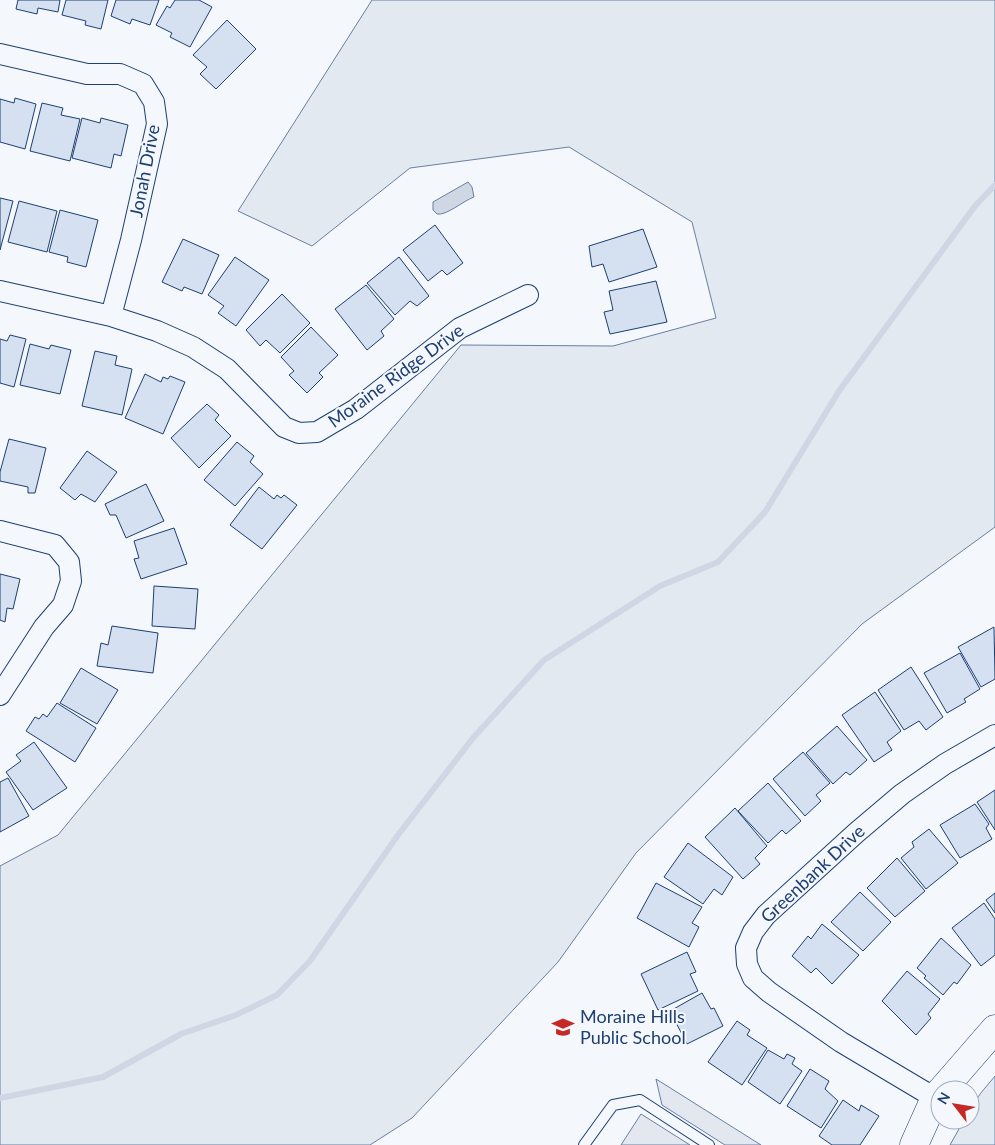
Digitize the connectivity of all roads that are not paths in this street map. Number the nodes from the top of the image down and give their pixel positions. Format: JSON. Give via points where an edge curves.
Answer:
{"nodes":[{"id":1,"x":0,"y":54,"type":"edge"},
{"id":2,"x":0,"y":291,"type":"edge"},
{"id":3,"x":528,"y":295,"type":"dead end"},
{"id":4,"x":111,"y":316,"type":"junction"},
{"id":5,"x":0,"y":531,"type":"edge"},
{"id":6,"x":0,"y":695,"type":"edge"},
{"id":7,"x":995,"y":734,"type":"edge"},
{"id":8,"x":995,"y":1029,"type":"edge"},
{"id":9,"x":951,"y":1080,"type":"edge"},
{"id":10,"x":930,"y":1089,"type":"edge"},
{"id":11,"x":930,"y":1112,"type":"edge"},
{"id":12,"x":584,"y":1145,"type":"edge"},
{"id":13,"x":709,"y":1145,"type":"edge"},
{"id":14,"x":914,"y":1145,"type":"edge"}],
"edges":[{"from":1,"to":4,"type":"street","name":"Jonah Drive","via":[[87,74],[120,74],[143,84],[154,102],[157,124]]},
{"from":2,"to":4,"type":"street","name":"Moraine Ridge Drive"},
{"from":3,"to":4,"type":"street","name":"Moraine Ridge Drive","via":[[460,328],[356,409],[317,432],[299,433],[284,427],[227,369],[193,347]]},
{"from":5,"to":6,"type":"street","via":[[55,545],[69,562],[71,581],[63,605],[44,627]]},
{"from":7,"to":10,"type":"street","name":"Greenbank Drive","via":[[902,794],[864,826],[766,915],[746,948],[747,964],[753,978],[769,992],[841,1042]]},
{"from":8,"to":9,"type":"street"},
{"from":11,"to":14,"type":"street"},
{"from":12,"to":13,"type":"lane","via":[[613,1105],[640,1100]]}]}
